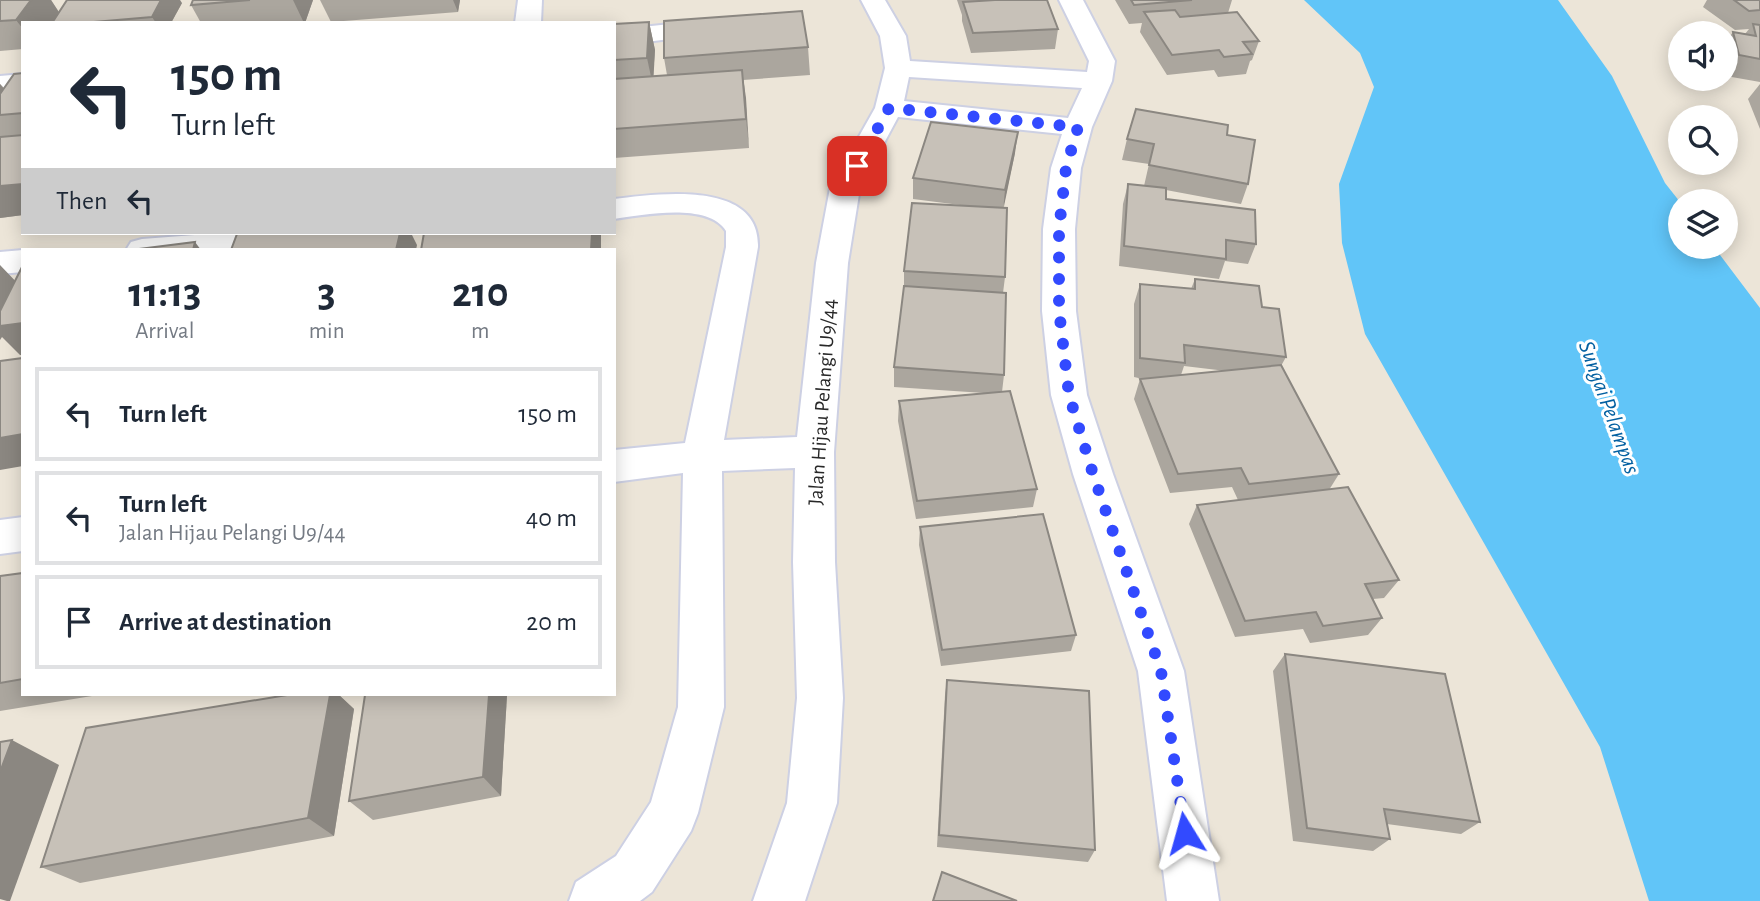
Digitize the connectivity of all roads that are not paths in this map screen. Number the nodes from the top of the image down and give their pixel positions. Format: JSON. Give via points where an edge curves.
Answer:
{"nodes":[{"id":1,"x":530,"y":0,"type":"edge"},
{"id":2,"x":873,"y":0,"type":"edge"},
{"id":3,"x":1071,"y":0,"type":"edge"},
{"id":4,"x":528,"y":21,"type":"edge"},
{"id":5,"x":746,"y":24,"type":"edge"},
{"id":6,"x":616,"y":38,"type":"edge"},
{"id":7,"x":898,"y":68,"type":"junction"},
{"id":8,"x":1099,"y":81,"type":"junction"},
{"id":9,"x":21,"y":82,"type":"edge"},
{"id":10,"x":0,"y":84,"type":"edge"},
{"id":11,"x":889,"y":108,"type":"junction"},
{"id":12,"x":1078,"y":127,"type":"junction"},
{"id":13,"x":616,"y":209,"type":"edge"},
{"id":14,"x":318,"y":235,"type":"edge"},
{"id":15,"x":165,"y":248,"type":"edge"},
{"id":16,"x":21,"y":261,"type":"edge"},
{"id":17,"x":0,"y":263,"type":"edge"},
{"id":18,"x":815,"y":452,"type":"junction"},
{"id":19,"x":702,"y":456,"type":"junction"},
{"id":20,"x":616,"y":466,"type":"edge"},
{"id":21,"x":21,"y":534,"type":"edge"},
{"id":22,"x":0,"y":537,"type":"edge"},
{"id":23,"x":595,"y":901,"type":"edge"},
{"id":24,"x":779,"y":901,"type":"edge"},
{"id":25,"x":1193,"y":901,"type":"edge"}],
"edges":[{"from":1,"to":4,"type":"street"},
{"from":2,"to":7,"type":"street","name":"Jalan Hijau Pelangi U9/44","via":[[893,36]]},
{"from":3,"to":8,"type":"street","via":[[1102,61]]},
{"from":5,"to":6,"type":"street"},
{"from":7,"to":8,"type":"street"},
{"from":7,"to":11,"type":"street","name":"Jalan Hijau Pelangi U9/44"},
{"from":8,"to":12,"type":"street"},
{"from":9,"to":10,"type":"street"},
{"from":11,"to":12,"type":"street"},
{"from":11,"to":18,"type":"street","name":"Jalan Hijau Pelangi U9/44","via":[[845,188],[832,263]]},
{"from":12,"to":25,"type":"street","via":[[1066,168],[1059,229],[1059,310],[1069,395],[1161,671]]},
{"from":13,"to":19,"type":"street","via":[[683,202],[723,211],[742,231]]},
{"from":14,"to":15,"type":"street"},
{"from":16,"to":17,"type":"street"},
{"from":18,"to":19,"type":"street"},
{"from":18,"to":24,"type":"street","name":"Jalan Hijau Pelangi U9/44","via":[[820,698],[812,803]]},
{"from":19,"to":20,"type":"street"},
{"from":19,"to":23,"type":"street","via":[[701,707],[673,813],[634,874]]},
{"from":21,"to":22,"type":"street"}]}
